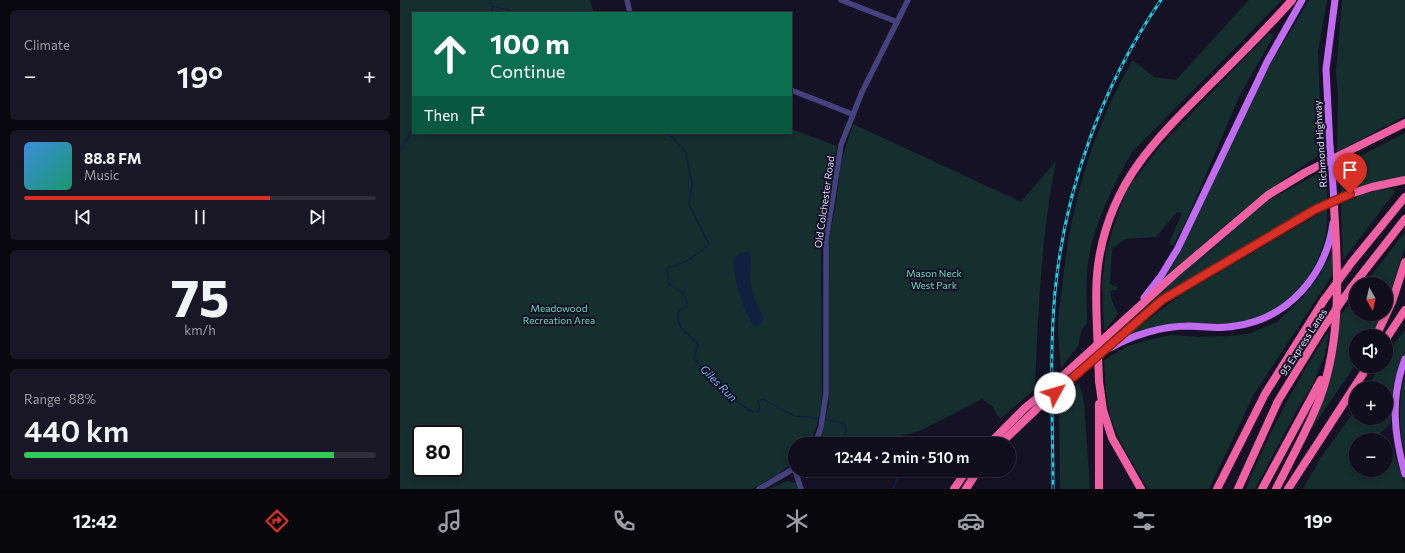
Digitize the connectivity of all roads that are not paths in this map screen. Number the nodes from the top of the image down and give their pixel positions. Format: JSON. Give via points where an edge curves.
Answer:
{"nodes":[{"id":1,"x":627,"y":0,"type":"edge"},
{"id":2,"x":841,"y":0,"type":"edge"},
{"id":3,"x":908,"y":0,"type":"edge"},
{"id":4,"x":1292,"y":0,"type":"edge"},
{"id":5,"x":1302,"y":0,"type":"edge"},
{"id":6,"x":1335,"y":0,"type":"edge"},
{"id":7,"x":630,"y":12,"type":"edge"},
{"id":8,"x":897,"y":22,"type":"junction"},
{"id":9,"x":792,"y":90,"type":"edge"},
{"id":10,"x":852,"y":114,"type":"junction"},
{"id":11,"x":1405,"y":123,"type":"edge"},
{"id":12,"x":1405,"y":180,"type":"edge"},
{"id":13,"x":1405,"y":197,"type":"edge"},
{"id":14,"x":1334,"y":207,"type":"junction"},
{"id":15,"x":1405,"y":219,"type":"edge"},
{"id":16,"x":1405,"y":262,"type":"edge"},
{"id":17,"x":1405,"y":310,"type":"edge"},
{"id":18,"x":1132,"y":313,"type":"junction"},
{"id":19,"x":1379,"y":329,"type":"edge"},
{"id":20,"x":1393,"y":329,"type":"edge"},
{"id":21,"x":1334,"y":335,"type":"junction"},
{"id":22,"x":1107,"y":350,"type":"junction"},
{"id":23,"x":1405,"y":359,"type":"edge"},
{"id":24,"x":1099,"y":381,"type":"junction"},
{"id":25,"x":1054,"y":384,"type":"dead end"},
{"id":26,"x":1046,"y":391,"type":"dead end"},
{"id":27,"x":1055,"y":393,"type":"dead end"},
{"id":28,"x":1349,"y":395,"type":"edge"},
{"id":29,"x":1046,"y":400,"type":"dead end"},
{"id":30,"x":817,"y":437,"type":"edge"},
{"id":31,"x":996,"y":437,"type":"edge"},
{"id":32,"x":1007,"y":437,"type":"edge"},
{"id":33,"x":788,"y":473,"type":"edge"},
{"id":34,"x":1405,"y":474,"type":"edge"},
{"id":35,"x":797,"y":477,"type":"edge"},
{"id":36,"x":962,"y":477,"type":"edge"},
{"id":37,"x":974,"y":477,"type":"edge"},
{"id":38,"x":759,"y":489,"type":"edge"},
{"id":39,"x":801,"y":489,"type":"edge"},
{"id":40,"x":954,"y":489,"type":"edge"},
{"id":41,"x":966,"y":489,"type":"edge"},
{"id":42,"x":1099,"y":489,"type":"edge"},
{"id":43,"x":1141,"y":489,"type":"edge"},
{"id":44,"x":1217,"y":489,"type":"edge"},
{"id":45,"x":1238,"y":489,"type":"edge"},
{"id":46,"x":1262,"y":489,"type":"edge"},
{"id":47,"x":1276,"y":489,"type":"edge"},
{"id":48,"x":1288,"y":489,"type":"edge"}],
"edges":[{"from":1,"to":7,"type":"street"},
{"from":2,"to":8,"type":"street"},
{"from":3,"to":8,"type":"street","name":"Old Colchester Road"},
{"from":4,"to":24,"type":"highway","bridge":true,"via":[[1163,133],[1132,172],[1113,211],[1103,240],[1096,280]]},
{"from":5,"to":18,"type":"main road","via":[[1266,62],[1170,262]]},
{"from":6,"to":14,"type":"main road","name":"Richmond Highway","bridge":true,"via":[[1326,69]]},
{"from":8,"to":10,"type":"street","name":"Old Colchester Road"},
{"from":9,"to":10,"type":"street"},
{"from":10,"to":30,"type":"street","name":"Old Colchester Road","via":[[841,145],[826,240],[826,394]]},
{"from":11,"to":18,"type":"highway","via":[[1306,172],[1268,195]]},
{"from":12,"to":22,"type":"highway","bridge":true,"via":[[1350,194],[1316,209],[1162,300]]},
{"from":13,"to":44,"type":"highway","bridge":true,"via":[[1324,300],[1262,401]]},
{"from":14,"to":21,"type":"highway","via":[[1338,264]]},
{"from":14,"to":22,"type":"main road","name":"Richmond Highway","via":[[1330,236],[1321,264],[1304,289],[1276,312],[1260,320],[1236,326],[1180,327],[1154,331]]},
{"from":15,"to":45,"type":"highway","name":"95 Express Lanes","bridge":true,"via":[[1323,328],[1278,401]]},
{"from":16,"to":19,"type":"highway","via":[[1392,302]]},
{"from":17,"to":20,"type":"highway"},
{"from":18,"to":25,"type":"highway"},
{"from":21,"to":46,"type":"highway","via":[[1317,390]]},
{"from":21,"to":47,"type":"highway","via":[[1320,397]]},
{"from":22,"to":27,"type":"highway","name":"Richmond Highway"},
{"from":23,"to":34,"type":"main road","via":[[1396,391],[1394,413]]},
{"from":24,"to":42,"type":"highway"},
{"from":24,"to":43,"type":"highway","via":[[1103,410],[1112,438]]},
{"from":26,"to":31,"type":"highway"},
{"from":28,"to":48,"type":"highway"},
{"from":29,"to":32,"type":"highway"},
{"from":33,"to":38,"type":"street"},
{"from":35,"to":39,"type":"street"},
{"from":36,"to":40,"type":"highway"},
{"from":37,"to":41,"type":"highway"}]}
